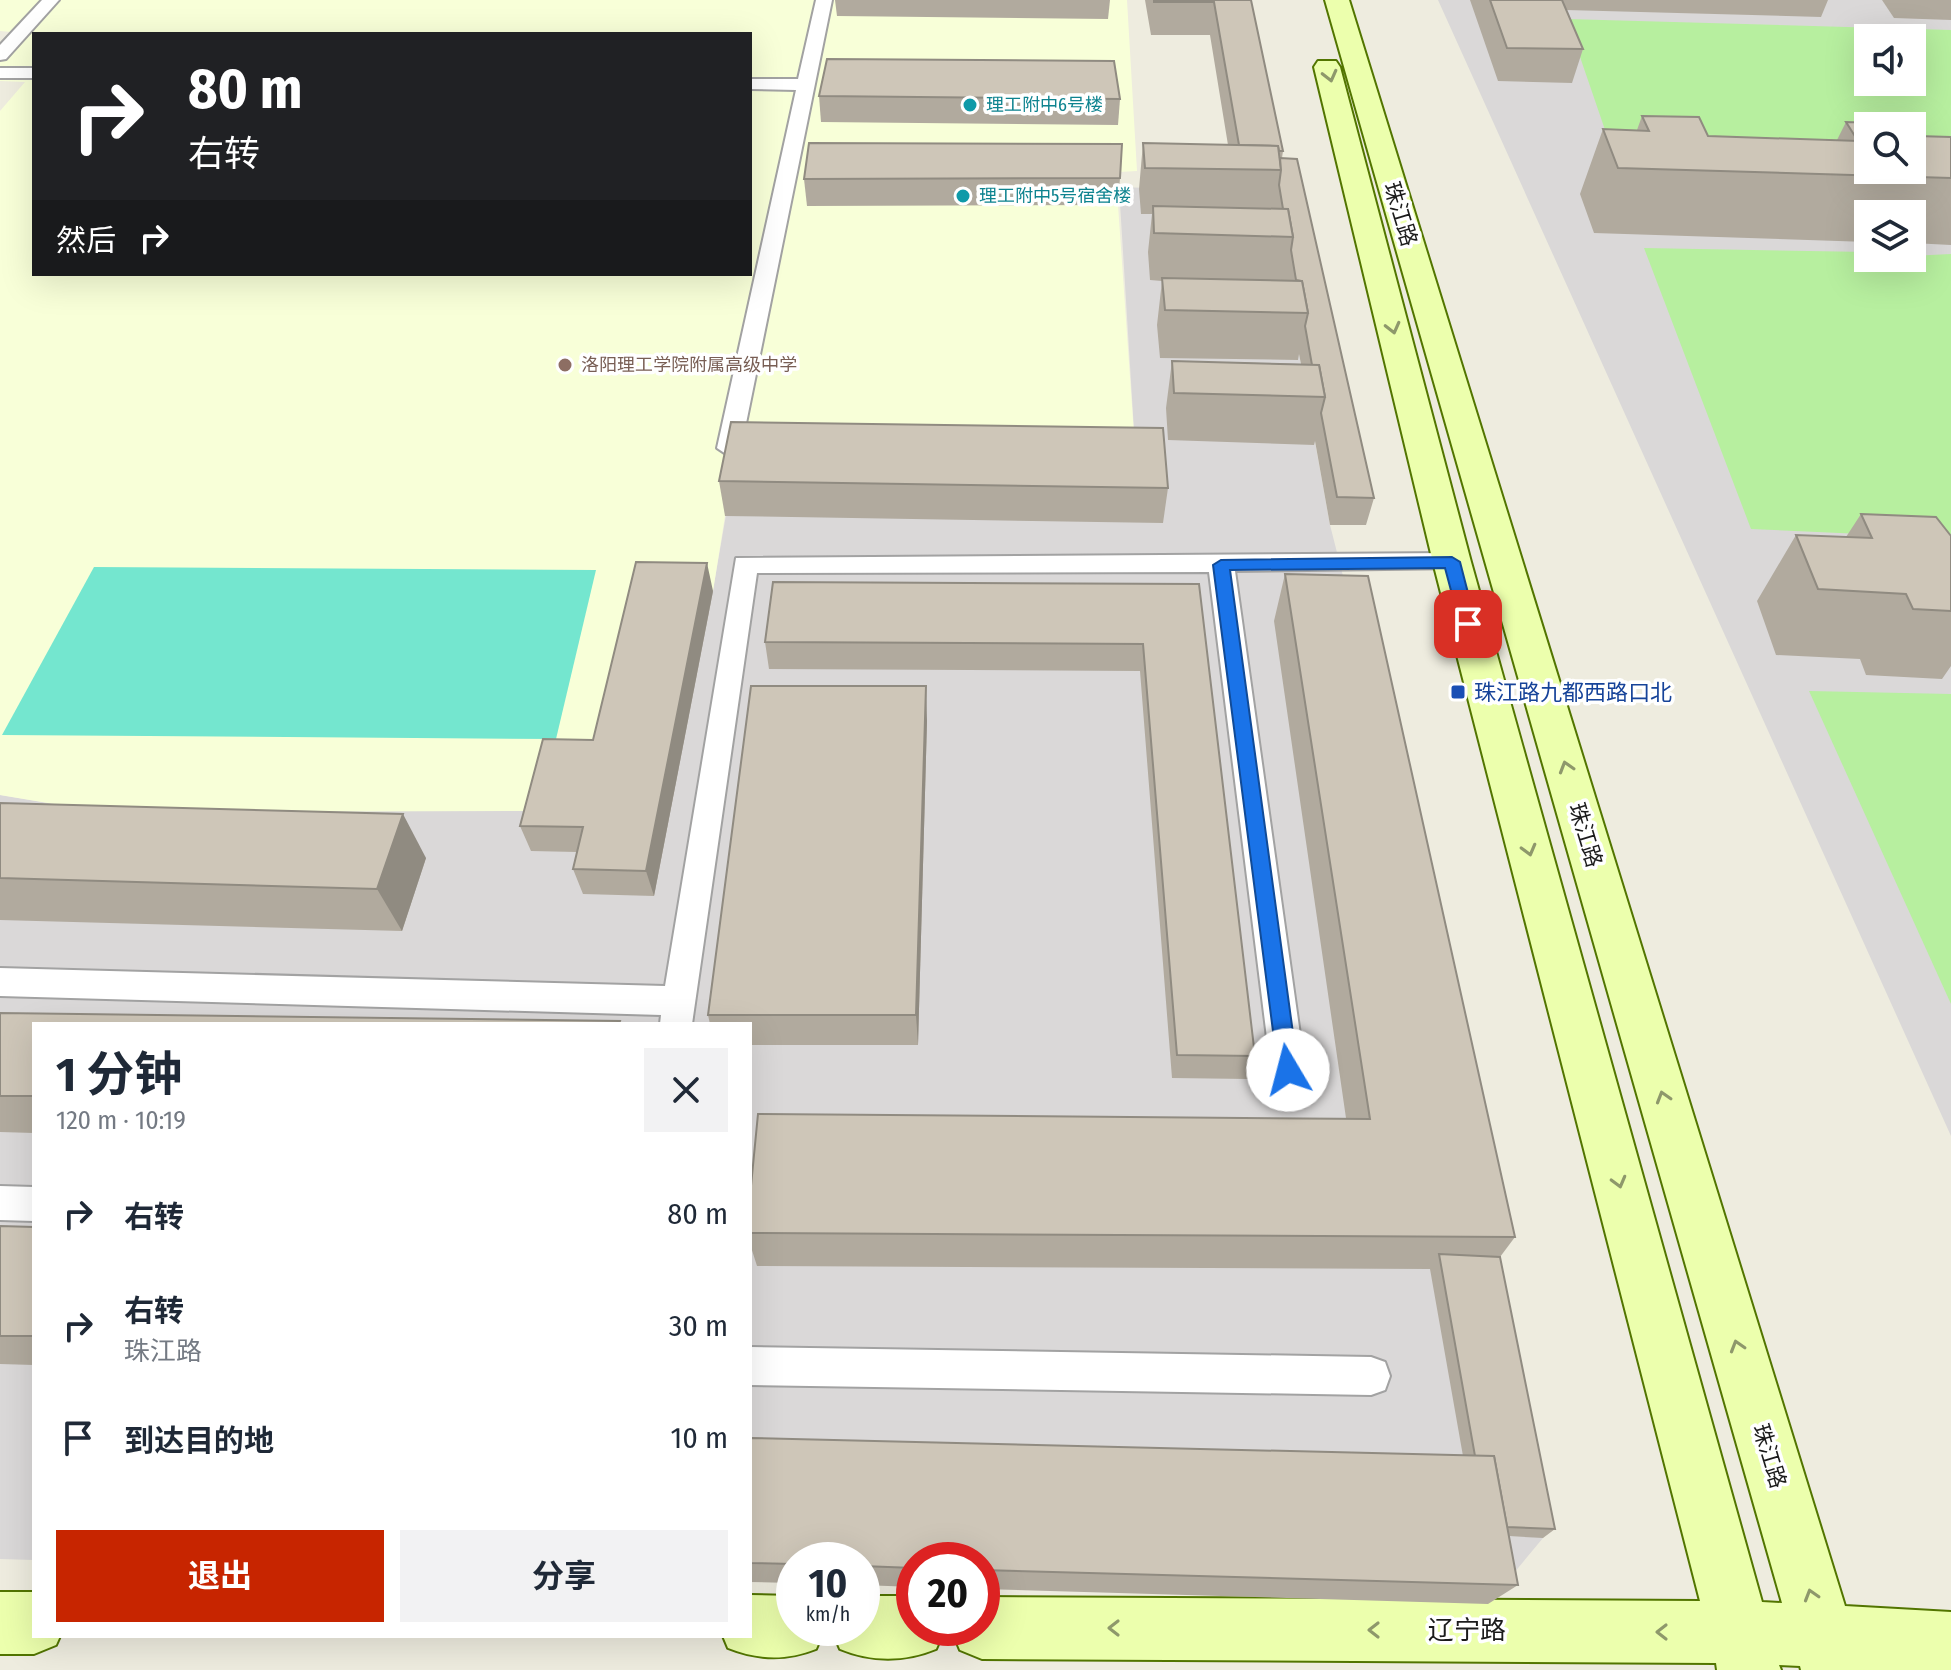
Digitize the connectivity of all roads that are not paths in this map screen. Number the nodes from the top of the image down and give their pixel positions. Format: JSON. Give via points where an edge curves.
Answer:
{"nodes":[{"id":1,"x":51,"y":0,"type":"edge"},
{"id":2,"x":824,"y":0,"type":"edge"},
{"id":3,"x":1311,"y":0,"type":"edge"},
{"id":4,"x":1337,"y":0,"type":"edge"},
{"id":5,"x":0,"y":55,"type":"edge"},
{"id":6,"x":0,"y":73,"type":"edge"},
{"id":7,"x":32,"y":73,"type":"edge"},
{"id":8,"x":752,"y":84,"type":"edge"},
{"id":9,"x":806,"y":85,"type":"junction"},
{"id":10,"x":729,"y":448,"type":"edge"},
{"id":11,"x":1452,"y":562,"type":"junction"},
{"id":12,"x":1221,"y":565,"type":"junction"},
{"id":13,"x":0,"y":982,"type":"edge"},
{"id":14,"x":678,"y":1012,"type":"edge"},
{"id":15,"x":1288,"y":1070,"type":"dead end"},
{"id":16,"x":0,"y":1203,"type":"edge"},
{"id":17,"x":32,"y":1204,"type":"edge"},
{"id":18,"x":752,"y":1366,"type":"edge"},
{"id":19,"x":1371,"y":1376,"type":"dead end"},
{"id":20,"x":0,"y":1623,"type":"edge"},
{"id":21,"x":32,"y":1623,"type":"edge"},
{"id":22,"x":752,"y":1626,"type":"edge"},
{"id":23,"x":776,"y":1627,"type":"edge"},
{"id":24,"x":1000,"y":1629,"type":"edge"},
{"id":25,"x":1951,"y":1643,"type":"edge"},
{"id":26,"x":1744,"y":1651,"type":"edge"},
{"id":27,"x":1828,"y":1654,"type":"edge"}],
"edges":[{"from":1,"to":5,"type":"lane"},
{"from":2,"to":9,"type":"lane"},
{"from":3,"to":11,"type":"main road","name":"珠江路","one_way":true},
{"from":27,"to":4,"type":"main road","name":"珠江路","one_way":true},
{"from":6,"to":7,"type":"lane"},
{"from":8,"to":9,"type":"lane"},
{"from":9,"to":10,"type":"lane"},
{"from":11,"to":12,"type":"lane"},
{"from":11,"to":26,"type":"main road","name":"珠江路","one_way":true},
{"from":12,"to":14,"type":"lane","via":[[745,564]]},
{"from":12,"to":15,"type":"lane"},
{"from":13,"to":14,"type":"lane"},
{"from":16,"to":17,"type":"lane"},
{"from":18,"to":19,"type":"lane"},
{"from":20,"to":21,"type":"main road"},
{"from":22,"to":23,"type":"main road"},
{"from":26,"to":24,"type":"main road","name":"辽宁路","one_way":true},
{"from":25,"to":27,"type":"main road","name":"辽宁路"},
{"from":26,"to":27,"type":"main road","name":"辽宁路"}]}
